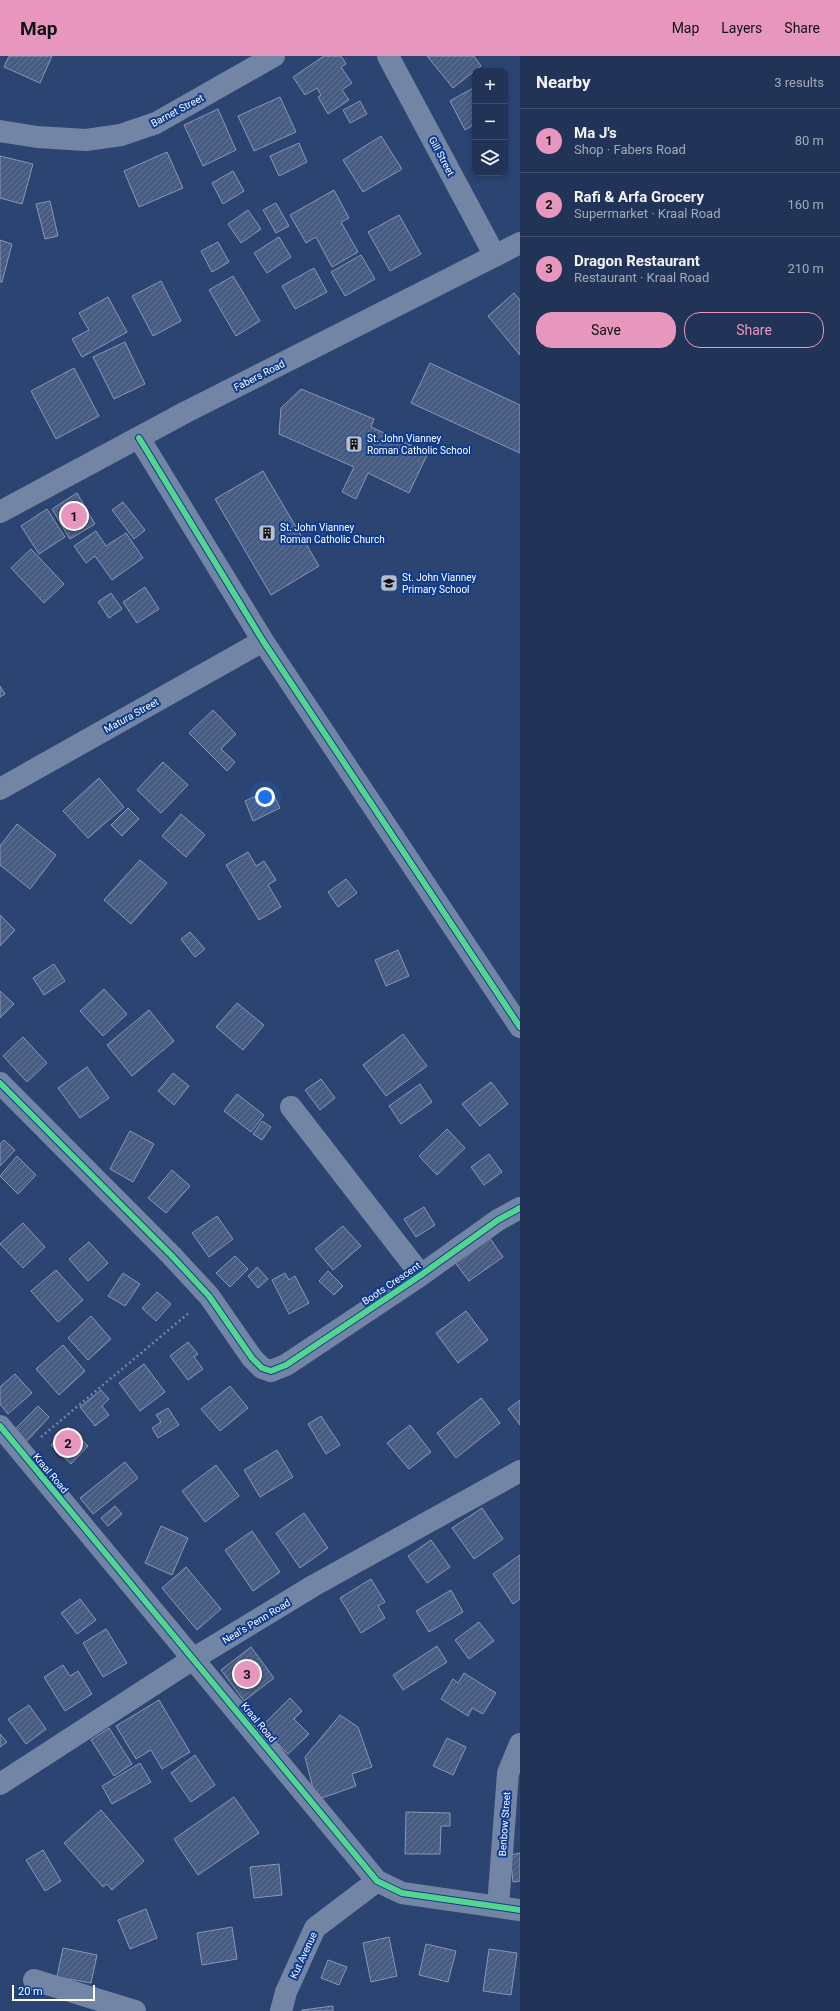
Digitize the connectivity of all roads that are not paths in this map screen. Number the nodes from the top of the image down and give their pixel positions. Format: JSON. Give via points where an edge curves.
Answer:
{"nodes":[{"id":1,"x":274,"y":56,"type":"edge"},
{"id":2,"x":388,"y":56,"type":"edge"},
{"id":3,"x":0,"y":131,"type":"edge"},
{"id":4,"x":520,"y":243,"type":"edge"},
{"id":5,"x":496,"y":256,"type":"junction"},
{"id":6,"x":139,"y":438,"type":"junction"},
{"id":7,"x":0,"y":512,"type":"edge"},
{"id":8,"x":263,"y":641,"type":"junction"},
{"id":9,"x":0,"y":789,"type":"edge"},
{"id":10,"x":520,"y":1027,"type":"edge"},
{"id":11,"x":0,"y":1083,"type":"edge"},
{"id":12,"x":291,"y":1107,"type":"dead end"},
{"id":13,"x":520,"y":1208,"type":"edge"},
{"id":14,"x":421,"y":1275,"type":"junction"},
{"id":15,"x":0,"y":1426,"type":"edge"},
{"id":16,"x":520,"y":1471,"type":"edge"},
{"id":17,"x":193,"y":1659,"type":"junction"},
{"id":18,"x":520,"y":1744,"type":"edge"},
{"id":19,"x":0,"y":1784,"type":"edge"},
{"id":20,"x":378,"y":1881,"type":"junction"},
{"id":21,"x":498,"y":1906,"type":"junction"},
{"id":22,"x":520,"y":1910,"type":"edge"},
{"id":23,"x":34,"y":1980,"type":"dead end"},
{"id":24,"x":135,"y":2011,"type":"edge"},
{"id":25,"x":281,"y":2011,"type":"edge"}],
"edges":[{"from":1,"to":3,"type":"street","name":"Barnet Street","via":[[156,123],[121,135],[86,140],[37,137]]},
{"from":2,"to":5,"type":"street","name":"Gill Street"},
{"from":4,"to":5,"type":"main road","name":"Fabers Road"},
{"from":5,"to":6,"type":"main road","name":"Fabers Road"},
{"from":6,"to":7,"type":"main road","name":"Fabers Road"},
{"from":6,"to":8,"type":"street"},
{"from":8,"to":9,"type":"street","name":"Matura Street"},
{"from":8,"to":10,"type":"street"},
{"from":11,"to":14,"type":"street","name":"Boots Crescent","via":[[209,1296],[252,1358],[262,1368],[270,1371],[286,1365]]},
{"from":12,"to":14,"type":"street"},
{"from":13,"to":14,"type":"street","name":"Boots Crescent","via":[[498,1220]]},
{"from":15,"to":17,"type":"street","name":"Kraal Road"},
{"from":16,"to":17,"type":"street","name":"Neal's Penn Road","via":[[313,1586]]},
{"from":17,"to":19,"type":"street","name":"Neal's Penn Road"},
{"from":17,"to":20,"type":"street","name":"Kraal Road"},
{"from":18,"to":21,"type":"street","name":"Benbow Street","via":[[508,1773]]},
{"from":20,"to":21,"type":"street","name":"Kraal Road","via":[[402,1893]]},
{"from":20,"to":25,"type":"street","name":"Kut Avenue","via":[[315,1928],[286,1992]]},
{"from":21,"to":22,"type":"street","name":"Kraal Road"},
{"from":23,"to":24,"type":"street"}]}
